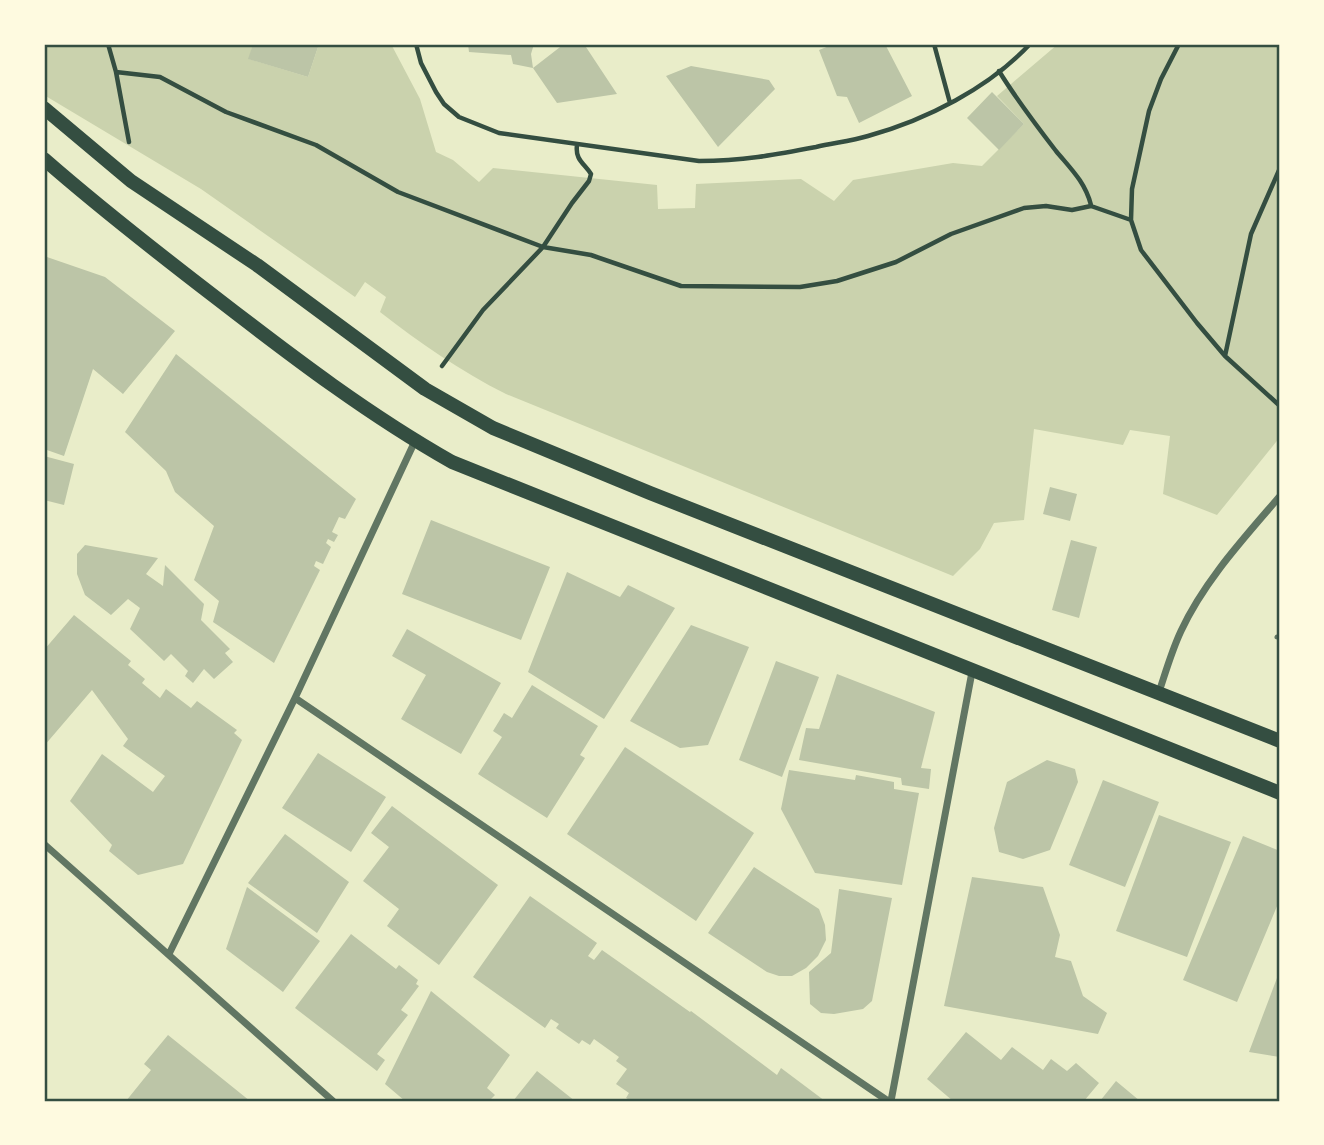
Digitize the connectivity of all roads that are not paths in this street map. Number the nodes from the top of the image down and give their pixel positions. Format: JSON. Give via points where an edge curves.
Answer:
{"nodes":[{"id":1,"x":44,"y":108,"type":"edge"},
{"id":2,"x":44,"y":159,"type":"edge"},
{"id":3,"x":415,"y":441,"type":"junction"},
{"id":4,"x":1280,"y":496,"type":"edge"},
{"id":5,"x":972,"y":671,"type":"junction"},
{"id":6,"x":1159,"y":692,"type":"junction"},
{"id":7,"x":295,"y":698,"type":"junction"},
{"id":8,"x":1280,"y":741,"type":"edge"},
{"id":9,"x":1280,"y":793,"type":"edge"},
{"id":10,"x":44,"y":844,"type":"edge"},
{"id":11,"x":169,"y":954,"type":"junction"},
{"id":12,"x":333,"y":1101,"type":"edge"},
{"id":13,"x":889,"y":1101,"type":"edge"}],
"edges":[{"from":1,"to":6,"type":"main road","via":[[131,181],[464,412],[523,442]]},
{"from":2,"to":3,"type":"main road","via":[[267,337]]},
{"from":3,"to":5,"type":"main road","via":[[512,488]]},
{"from":3,"to":7,"type":"street"},
{"from":4,"to":6,"type":"street","via":[[1195,605]]},
{"from":5,"to":9,"type":"main road"},
{"from":5,"to":13,"type":"street"},
{"from":6,"to":8,"type":"main road"},
{"from":7,"to":11,"type":"street"},
{"from":7,"to":13,"type":"street"},
{"from":10,"to":11,"type":"street"},
{"from":11,"to":12,"type":"street"}]}
